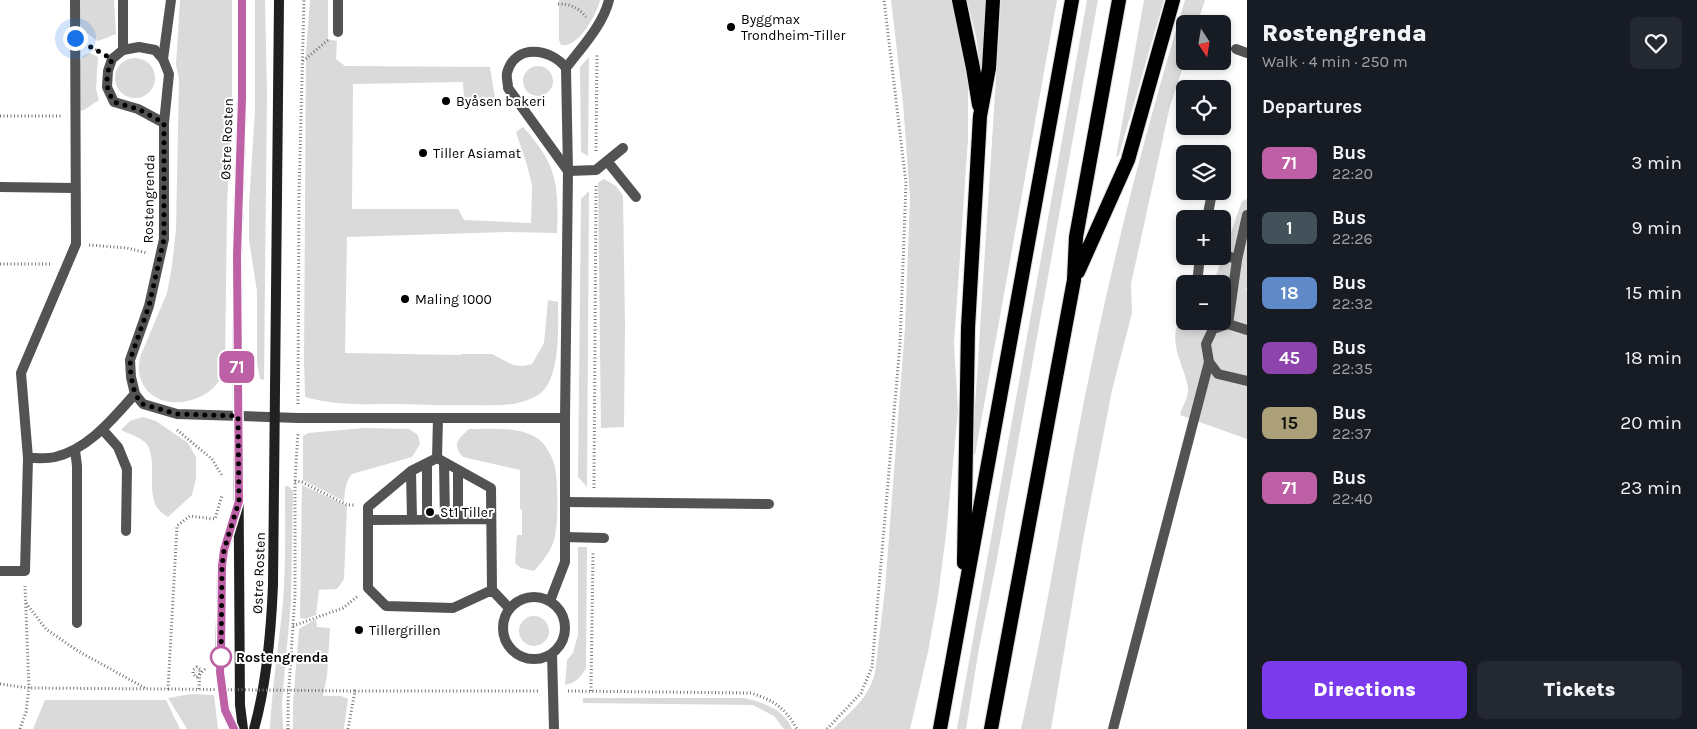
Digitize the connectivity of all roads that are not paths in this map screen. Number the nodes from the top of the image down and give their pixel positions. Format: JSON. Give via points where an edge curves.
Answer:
{"nodes":[{"id":1,"x":76,"y":0,"type":"edge"},
{"id":2,"x":123,"y":0,"type":"edge"},
{"id":3,"x":171,"y":0,"type":"edge"},
{"id":4,"x":242,"y":0,"type":"edge"},
{"id":5,"x":280,"y":0,"type":"edge"},
{"id":6,"x":338,"y":0,"type":"edge"},
{"id":7,"x":609,"y":0,"type":"edge"},
{"id":8,"x":959,"y":0,"type":"edge"},
{"id":9,"x":993,"y":0,"type":"edge"},
{"id":10,"x":1072,"y":0,"type":"edge"},
{"id":11,"x":1119,"y":0,"type":"edge"},
{"id":12,"x":1173,"y":0,"type":"edge"},
{"id":13,"x":338,"y":32,"type":"road end"},
{"id":14,"x":1236,"y":49,"type":"dead end"},
{"id":15,"x":123,"y":50,"type":"junction"},
{"id":16,"x":1247,"y":53,"type":"edge"},
{"id":17,"x":163,"y":59,"type":"junction"},
{"id":18,"x":566,"y":68,"type":"junction"},
{"id":19,"x":980,"y":116,"type":"junction"},
{"id":20,"x":164,"y":123,"type":"junction"},
{"id":21,"x":623,"y":148,"type":"dead end"},
{"id":22,"x":606,"y":161,"type":"junction"},
{"id":23,"x":568,"y":171,"type":"junction"},
{"id":24,"x":0,"y":187,"type":"edge"},
{"id":25,"x":76,"y":188,"type":"junction"},
{"id":26,"x":636,"y":197,"type":"dead end"},
{"id":27,"x":1247,"y":215,"type":"edge"},
{"id":28,"x":1231,"y":257,"type":"edge"},
{"id":29,"x":1237,"y":260,"type":"junction"},
{"id":30,"x":1074,"y":280,"type":"junction"},
{"id":31,"x":1231,"y":285,"type":"edge"},
{"id":32,"x":1231,"y":325,"type":"edge"},
{"id":33,"x":1213,"y":330,"type":"edge"},
{"id":34,"x":1247,"y":330,"type":"edge"},
{"id":35,"x":1209,"y":362,"type":"junction"},
{"id":36,"x":1247,"y":381,"type":"edge"},
{"id":37,"x":135,"y":394,"type":"junction"},
{"id":38,"x":238,"y":416,"type":"junction"},
{"id":39,"x":276,"y":417,"type":"junction"},
{"id":40,"x":438,"y":418,"type":"junction"},
{"id":41,"x":565,"y":418,"type":"junction"},
{"id":42,"x":102,"y":429,"type":"junction"},
{"id":43,"x":75,"y":450,"type":"junction"},
{"id":44,"x":28,"y":458,"type":"junction"},
{"id":45,"x":441,"y":460,"type":"junction"},
{"id":46,"x":427,"y":464,"type":"junction"},
{"id":47,"x":458,"y":470,"type":"junction"},
{"id":48,"x":411,"y":471,"type":"junction"},
{"id":49,"x":239,"y":501,"type":"junction"},
{"id":50,"x":565,"y":502,"type":"junction"},
{"id":51,"x":769,"y":504,"type":"dead end"},
{"id":52,"x":412,"y":519,"type":"junction"},
{"id":53,"x":445,"y":519,"type":"junction"},
{"id":54,"x":458,"y":519,"type":"junction"},
{"id":55,"x":491,"y":519,"type":"junction"},
{"id":56,"x":369,"y":520,"type":"junction"},
{"id":57,"x":427,"y":520,"type":"junction"},
{"id":58,"x":126,"y":531,"type":"dead end"},
{"id":59,"x":565,"y":537,"type":"junction"},
{"id":60,"x":599,"y":538,"type":"road end"},
{"id":61,"x":0,"y":571,"type":"edge"},
{"id":62,"x":492,"y":590,"type":"junction"},
{"id":63,"x":550,"y":601,"type":"junction"},
{"id":64,"x":963,"y":603,"type":"junction"},
{"id":65,"x":509,"y":608,"type":"junction"},
{"id":66,"x":77,"y":623,"type":"dead end"},
{"id":67,"x":552,"y":654,"type":"junction"},
{"id":68,"x":234,"y":729,"type":"edge"},
{"id":69,"x":243,"y":729,"type":"edge"},
{"id":70,"x":254,"y":729,"type":"edge"},
{"id":71,"x":554,"y":729,"type":"edge"},
{"id":72,"x":940,"y":729,"type":"edge"},
{"id":73,"x":991,"y":729,"type":"edge"},
{"id":74,"x":1113,"y":729,"type":"edge"}],
"edges":[{"from":1,"to":25,"type":"street"},
{"from":2,"to":15,"type":"street"},
{"from":3,"to":17,"type":"street","name":"Rostengrenda"},
{"from":4,"to":38,"type":"main road","name":"Østre Rosten","via":[[237,256]]},
{"from":5,"to":39,"type":"main road","name":"Østre Rosten"},
{"from":6,"to":13,"type":"street"},
{"from":7,"to":18,"type":"street","via":[[595,28]]},
{"from":8,"to":19,"type":"highway"},
{"from":9,"to":19,"type":"highway","via":[[989,68]]},
{"from":10,"to":64,"type":"highway"},
{"from":11,"to":30,"type":"highway","via":[[1076,237]]},
{"from":12,"to":30,"type":"highway","via":[[1128,160]]},
{"from":14,"to":16,"type":"street"},
{"from":15,"to":17,"type":"street","via":[[139,47],[155,50]]},
{"from":15,"to":20,"type":"street","via":[[112,59],[108,71],[107,87],[114,102],[138,109]]},
{"from":17,"to":20,"type":"street","name":"Rostengrenda","via":[[169,74]]},
{"from":18,"to":23,"type":"street"},
{"from":18,"to":23,"type":"street","via":[[560,60],[535,50],[519,56],[507,74],[508,88]]},
{"from":19,"to":64,"type":"highway","via":[[968,328]]},
{"from":20,"to":37,"type":"street","name":"Rostengrenda","via":[[164,239],[149,306],[130,360]]},
{"from":21,"to":22,"type":"street"},
{"from":22,"to":23,"type":"street","via":[[596,170]]},
{"from":22,"to":26,"type":"street"},
{"from":23,"to":41,"type":"street"},
{"from":24,"to":25,"type":"street"},
{"from":25,"to":44,"type":"street","via":[[76,244],[21,373]]},
{"from":27,"to":29,"type":"street"},
{"from":28,"to":29,"type":"street"},
{"from":29,"to":31,"type":"street"},
{"from":30,"to":73,"type":"highway"},
{"from":32,"to":34,"type":"street"},
{"from":33,"to":35,"type":"street","via":[[1206,344]]},
{"from":35,"to":36,"type":"street","via":[[1218,374]]},
{"from":35,"to":74,"type":"street"},
{"from":37,"to":38,"type":"street","via":[[142,404],[177,414]]},
{"from":37,"to":42,"type":"street"},
{"from":38,"to":39,"type":"street"},
{"from":38,"to":49,"type":"main road","name":"Østre Rosten"},
{"from":39,"to":40,"type":"street"},
{"from":39,"to":70,"type":"main road","name":"Østre Rosten","via":[[272,613],[261,702]]},
{"from":40,"to":41,"type":"street"},
{"from":40,"to":45,"type":"street"},
{"from":41,"to":50,"type":"street"},
{"from":42,"to":43,"type":"street"},
{"from":42,"to":58,"type":"street","via":[[118,447],[126,469]]},
{"from":43,"to":44,"type":"street","via":[[54,458]]},
{"from":43,"to":66,"type":"street"},
{"from":44,"to":61,"type":"street","via":[[25,571]]},
{"from":45,"to":46,"type":"street"},
{"from":45,"to":47,"type":"street"},
{"from":45,"to":53,"type":"street"},
{"from":46,"to":48,"type":"street"},
{"from":46,"to":57,"type":"street"},
{"from":47,"to":54,"type":"street"},
{"from":47,"to":55,"type":"street","via":[[491,488]]},
{"from":48,"to":52,"type":"street"},
{"from":48,"to":56,"type":"street","via":[[368,507]]},
{"from":49,"to":68,"type":"street","via":[[222,566],[220,672],[225,710]]},
{"from":49,"to":69,"type":"main road","name":"Østre Rosten","via":[[240,705]]},
{"from":50,"to":51,"type":"street"},
{"from":50,"to":59,"type":"street"},
{"from":52,"to":56,"type":"street"},
{"from":52,"to":57,"type":"street"},
{"from":53,"to":54,"type":"street"},
{"from":53,"to":57,"type":"street"},
{"from":54,"to":55,"type":"street"},
{"from":55,"to":62,"type":"street"},
{"from":56,"to":62,"type":"street","via":[[368,588],[386,606],[453,608]]},
{"from":59,"to":60,"type":"street"},
{"from":59,"to":63,"type":"street","via":[[565,562]]},
{"from":62,"to":65,"type":"street"},
{"from":63,"to":65,"type":"street","via":[[536,596],[521,599]]},
{"from":63,"to":67,"type":"street","via":[[561,612],[566,627],[562,642]]},
{"from":64,"to":72,"type":"highway"},
{"from":65,"to":67,"type":"street","via":[[503,622],[504,637],[511,650],[524,658],[538,659]]},
{"from":67,"to":71,"type":"street"}]}
